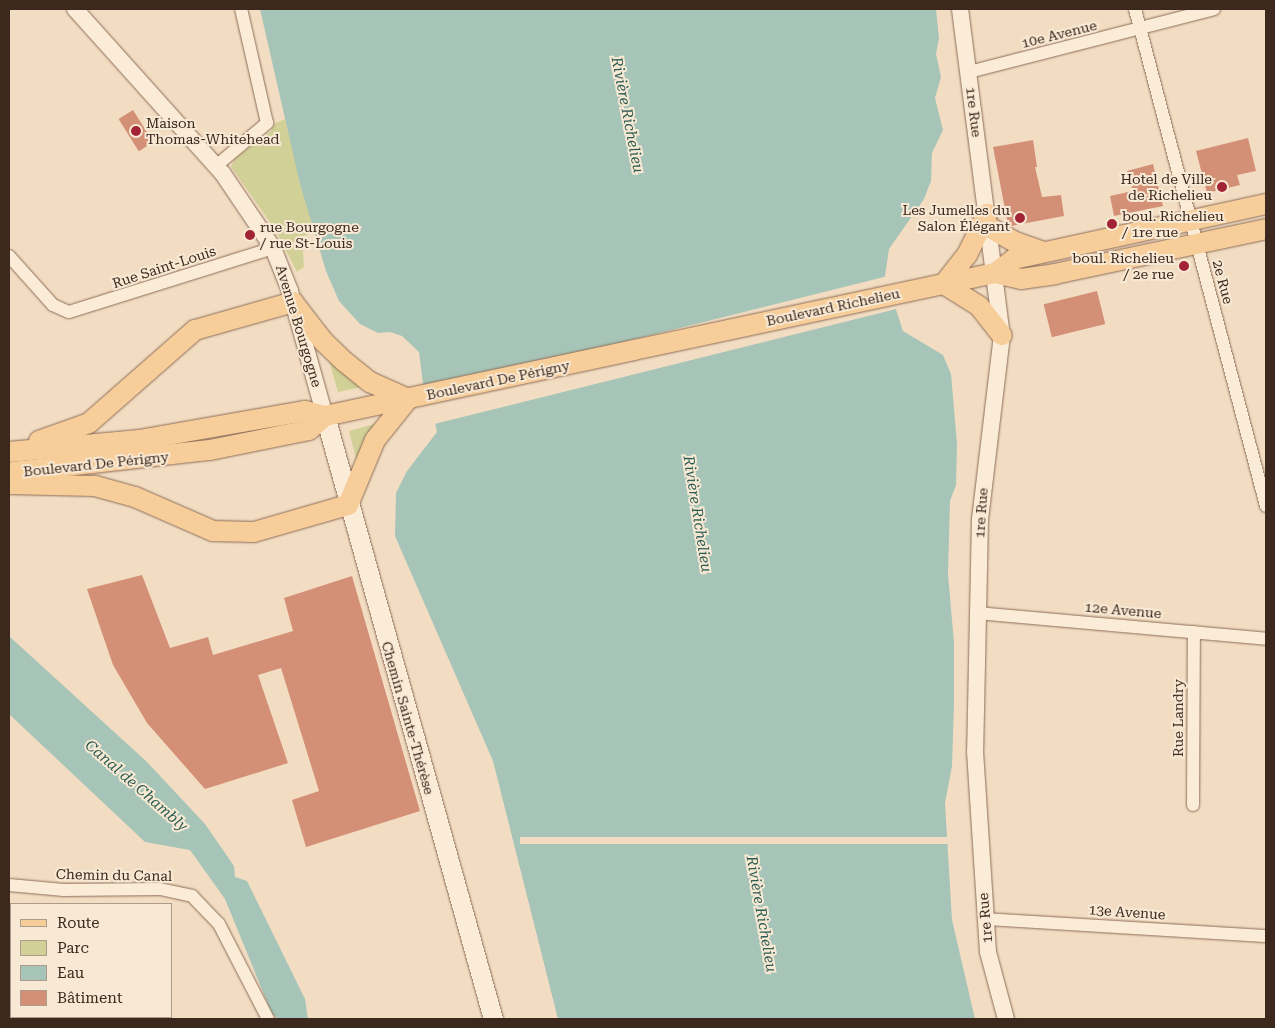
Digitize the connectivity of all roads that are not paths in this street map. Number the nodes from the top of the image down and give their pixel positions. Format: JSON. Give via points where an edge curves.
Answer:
{"nodes":[{"id":1,"x":76,"y":9,"type":"edge"},
{"id":2,"x":241,"y":9,"type":"edge"},
{"id":3,"x":960,"y":9,"type":"edge"},
{"id":4,"x":1135,"y":9,"type":"edge"},
{"id":5,"x":1214,"y":9,"type":"edge"},
{"id":6,"x":1140,"y":28,"type":"junction"},
{"id":7,"x":969,"y":72,"type":"junction"},
{"id":8,"x":216,"y":166,"type":"junction"},
{"id":9,"x":1266,"y":204,"type":"edge"},
{"id":10,"x":1191,"y":219,"type":"junction"},
{"id":11,"x":988,"y":220,"type":"junction"},
{"id":12,"x":1266,"y":229,"type":"edge"},
{"id":13,"x":1197,"y":242,"type":"junction"},
{"id":14,"x":273,"y":248,"type":"junction"},
{"id":15,"x":1046,"y":253,"type":"junction"},
{"id":16,"x":9,"y":256,"type":"edge"},
{"id":17,"x":995,"y":273,"type":"junction"},
{"id":18,"x":944,"y":284,"type":"junction"},
{"id":19,"x":293,"y":302,"type":"junction"},
{"id":20,"x":1002,"y":335,"type":"junction"},
{"id":21,"x":670,"y":343,"type":"joint"},
{"id":22,"x":408,"y":399,"type":"junction"},
{"id":23,"x":325,"y":416,"type":"junction"},
{"id":24,"x":9,"y":451,"type":"edge"},
{"id":25,"x":9,"y":473,"type":"edge"},
{"id":26,"x":9,"y":484,"type":"edge"},
{"id":27,"x":348,"y":505,"type":"junction"},
{"id":28,"x":1266,"y":506,"type":"edge"},
{"id":29,"x":977,"y":613,"type":"junction"},
{"id":30,"x":1194,"y":632,"type":"junction"},
{"id":31,"x":1266,"y":639,"type":"edge"},
{"id":32,"x":1193,"y":805,"type":"dead end"},
{"id":33,"x":9,"y":885,"type":"edge"},
{"id":34,"x":985,"y":919,"type":"junction"},
{"id":35,"x":1266,"y":936,"type":"edge"},
{"id":36,"x":268,"y":1019,"type":"edge"},
{"id":37,"x":493,"y":1019,"type":"edge"},
{"id":38,"x":1006,"y":1019,"type":"edge"}],
"edges":[{"from":1,"to":8,"type":"street","name":"Avenue Bourgogne"},
{"from":2,"to":8,"type":"street","via":[[267,123]]},
{"from":3,"to":7,"type":"street","name":"1re Rue"},
{"from":4,"to":6,"type":"street","name":"2e Rue"},
{"from":5,"to":6,"type":"street","name":"10e Avenue"},
{"from":6,"to":7,"type":"street","name":"10e Avenue"},
{"from":6,"to":10,"type":"street","name":"2e Rue"},
{"from":7,"to":11,"type":"street","name":"1re Rue"},
{"from":8,"to":14,"type":"street","name":"Avenue Bourgogne"},
{"from":9,"to":10,"type":"main road","name":"Boulevard Richelieu"},
{"from":10,"to":13,"type":"street","name":"2e Rue"},
{"from":10,"to":15,"type":"main road","name":"Boulevard Richelieu"},
{"from":11,"to":15,"type":"main road","via":[[1015,242]]},
{"from":11,"to":17,"type":"street","name":"1re Rue"},
{"from":11,"to":18,"type":"main road"},
{"from":12,"to":13,"type":"main road","name":"Boulevard Richelieu"},
{"from":13,"to":17,"type":"main road","name":"Boulevard Richelieu","via":[[1031,278]]},
{"from":13,"to":28,"type":"street","name":"2e Rue"},
{"from":14,"to":16,"type":"street","name":"Rue Saint-Louis","via":[[80,310],[64,312],[53,305]]},
{"from":14,"to":19,"type":"street","name":"Avenue Bourgogne"},
{"from":15,"to":17,"type":"main road","name":"Boulevard Richelieu","via":[[1014,259]]},
{"from":17,"to":18,"type":"main road","name":"Boulevard Richelieu"},
{"from":17,"to":20,"type":"street","name":"1re Rue"},
{"from":18,"to":20,"type":"main road","via":[[974,302]]},
{"from":18,"to":21,"type":"main road","name":"Boulevard Richelieu"},
{"from":19,"to":22,"type":"main road","via":[[323,341],[345,362],[370,382]]},
{"from":19,"to":23,"type":"street","name":"Avenue Bourgogne"},
{"from":19,"to":24,"type":"main road","via":[[195,330],[89,423],[63,435]]},
{"from":20,"to":29,"type":"street","name":"1re Rue","via":[[981,504]]},
{"from":21,"to":22,"type":"main road","name":"Boulevard De Périgny"},
{"from":22,"to":23,"type":"main road","name":"Boulevard De Périgny"},
{"from":22,"to":27,"type":"main road","via":[[372,445]]},
{"from":23,"to":24,"type":"main road","name":"Boulevard De Périgny","via":[[305,411],[139,440]]},
{"from":23,"to":25,"type":"main road","name":"Boulevard De Périgny","via":[[309,430],[210,450]]},
{"from":23,"to":27,"type":"main road","name":"Chemin Sainte-Thérèse"},
{"from":26,"to":27,"type":"main road","via":[[79,485],[116,491],[202,527],[234,533],[266,529]]},
{"from":27,"to":37,"type":"main road","name":"Chemin Sainte-Thérèse"},
{"from":29,"to":30,"type":"street","name":"12e Avenue"},
{"from":29,"to":34,"type":"street","name":"1re Rue","via":[[976,779]]},
{"from":30,"to":31,"type":"street","name":"12e Avenue"},
{"from":30,"to":32,"type":"street","name":"Rue Landry"},
{"from":33,"to":36,"type":"street","name":"Chemin du Canal","via":[[64,890],[160,889],[192,896],[219,924]]},
{"from":34,"to":35,"type":"street","name":"13e Avenue"},
{"from":34,"to":38,"type":"street","name":"1re Rue","via":[[991,973]]}]}
